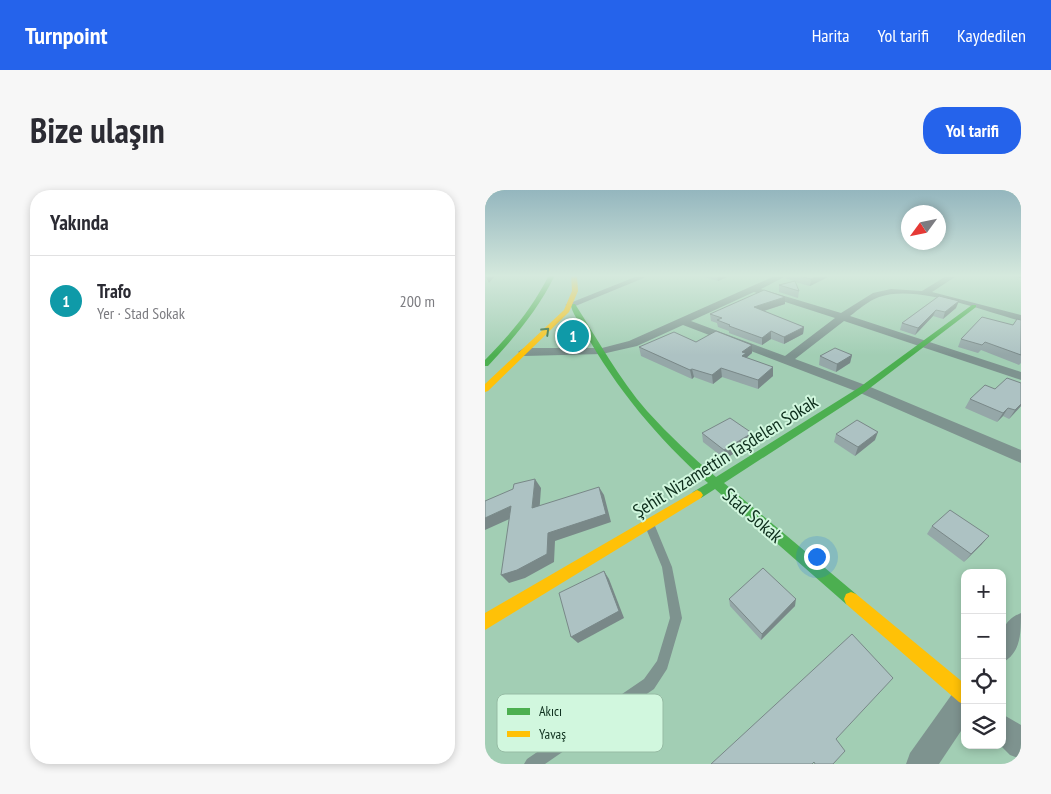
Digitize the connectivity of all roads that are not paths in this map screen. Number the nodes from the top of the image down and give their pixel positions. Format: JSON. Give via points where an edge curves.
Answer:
{"nodes":[{"id":1,"x":573,"y":301,"type":"edge"},
{"id":2,"x":565,"y":302,"type":"edge"},
{"id":3,"x":572,"y":302,"type":"edge"},
{"id":4,"x":723,"y":302,"type":"edge"},
{"id":5,"x":795,"y":302,"type":"edge"},
{"id":6,"x":864,"y":302,"type":"edge"},
{"id":7,"x":956,"y":302,"type":"edge"},
{"id":8,"x":544,"y":304,"type":"joint"},
{"id":9,"x":974,"y":306,"type":"junction"},
{"id":10,"x":842,"y":317,"type":"junction"},
{"id":11,"x":1021,"y":318,"type":"edge"},
{"id":12,"x":681,"y":321,"type":"junction"},
{"id":13,"x":923,"y":342,"type":"junction"},
{"id":14,"x":602,"y":351,"type":"junction"},
{"id":15,"x":524,"y":352,"type":"junction"},
{"id":16,"x":787,"y":360,"type":"junction"},
{"id":17,"x":485,"y":364,"type":"edge"},
{"id":18,"x":1021,"y":376,"type":"edge"},
{"id":19,"x":485,"y":388,"type":"edge"},
{"id":20,"x":863,"y":389,"type":"junction"},
{"id":21,"x":1021,"y":457,"type":"edge"},
{"id":22,"x":716,"y":484,"type":"junction"},
{"id":23,"x":649,"y":524,"type":"junction"},
{"id":24,"x":485,"y":622,"type":"edge"},
{"id":25,"x":1021,"y":625,"type":"edge"},
{"id":26,"x":1006,"y":645,"type":"edge"},
{"id":27,"x":961,"y":693,"type":"edge"},
{"id":28,"x":634,"y":694,"type":"edge"},
{"id":29,"x":962,"y":704,"type":"edge"},
{"id":30,"x":1006,"y":731,"type":"edge"},
{"id":31,"x":1021,"y":744,"type":"edge"},
{"id":32,"x":550,"y":752,"type":"edge"},
{"id":33,"x":532,"y":764,"type":"edge"},
{"id":34,"x":921,"y":764,"type":"edge"}],
"edges":[{"from":1,"to":14,"type":"street","name":"Stad Sokak"},
{"from":2,"to":8,"type":"street"},
{"from":15,"to":3,"type":"street","one_way":true},
{"from":4,"to":12,"type":"street"},
{"from":5,"to":10,"type":"street"},
{"from":6,"to":10,"type":"street"},
{"from":7,"to":9,"type":"street"},
{"from":8,"to":17,"type":"street"},
{"from":9,"to":11,"type":"street"},
{"from":9,"to":13,"type":"street","name":"Şehit Nizamettin Taşdelen Sokak"},
{"from":10,"to":13,"type":"street"},
{"from":10,"to":16,"type":"street"},
{"from":12,"to":14,"type":"street","via":[[633,344]]},
{"from":12,"to":16,"type":"street"},
{"from":13,"to":18,"type":"street"},
{"from":13,"to":20,"type":"street","name":"Şehit Nizamettin Taşdelen Sokak"},
{"from":14,"to":15,"type":"street"},
{"from":14,"to":22,"type":"street","name":"Stad Sokak","via":[[643,412],[684,456]]},
{"from":15,"to":19,"type":"street"},
{"from":16,"to":20,"type":"street"},
{"from":20,"to":21,"type":"street"},
{"from":20,"to":22,"type":"street","name":"Şehit Nizamettin Taşdelen Sokak"},
{"from":22,"to":23,"type":"street","name":"Şehit Nizamettin Taşdelen Sokak"},
{"from":22,"to":27,"type":"street","name":"Stad Sokak"},
{"from":23,"to":24,"type":"street","name":"Şehit Nizamettin Taşdelen Sokak"},
{"from":23,"to":28,"type":"lane","via":[[667,568],[676,618],[662,664],[649,684]]},
{"from":25,"to":26,"type":"street"},
{"from":29,"to":34,"type":"street"},
{"from":30,"to":31,"type":"street"},
{"from":32,"to":33,"type":"lane"}]}
